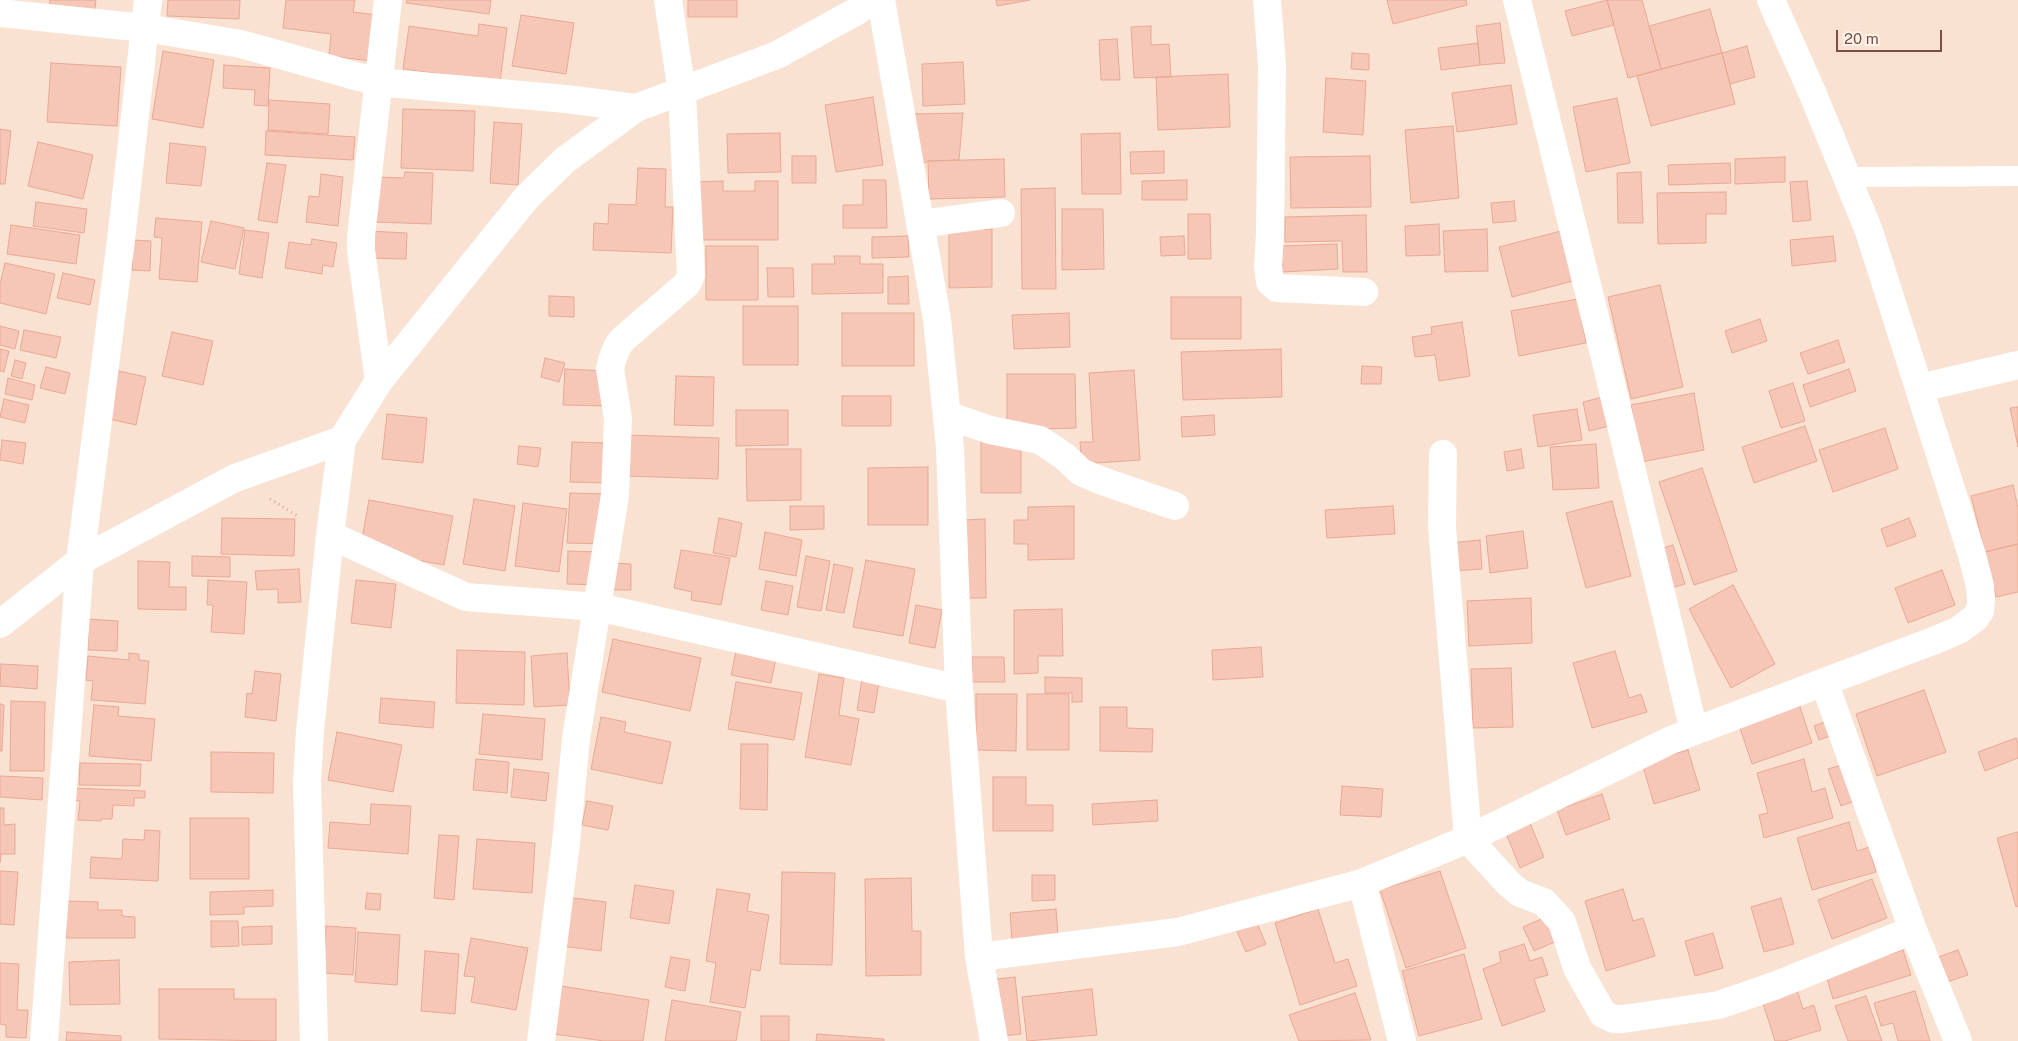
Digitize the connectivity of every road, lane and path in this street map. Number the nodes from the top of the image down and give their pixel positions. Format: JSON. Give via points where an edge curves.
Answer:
{"nodes":[{"id":1,"x":148,"y":0,"type":"edge"},
{"id":2,"x":388,"y":0,"type":"edge"},
{"id":3,"x":668,"y":0,"type":"edge"},
{"id":4,"x":1267,"y":0,"type":"edge"},
{"id":5,"x":1517,"y":0,"type":"edge"},
{"id":6,"x":1771,"y":0,"type":"edge"},
{"id":7,"x":866,"y":3,"type":"edge"},
{"id":8,"x":0,"y":13,"type":"edge"},
{"id":9,"x":145,"y":28,"type":"junction"},
{"id":10,"x":377,"y":82,"type":"junction"},
{"id":11,"x":682,"y":92,"type":"junction"},
{"id":12,"x":636,"y":108,"type":"junction"},
{"id":13,"x":2018,"y":176,"type":"edge"},
{"id":14,"x":1847,"y":177,"type":"junction"},
{"id":15,"x":1001,"y":213,"type":"dead end"},
{"id":16,"x":920,"y":224,"type":"junction"},
{"id":17,"x":1364,"y":292,"type":"dead end"},
{"id":18,"x":2018,"y":365,"type":"edge"},
{"id":19,"x":379,"y":381,"type":"junction"},
{"id":20,"x":1920,"y":388,"type":"junction"},
{"id":21,"x":947,"y":415,"type":"junction"},
{"id":22,"x":342,"y":440,"type":"junction"},
{"id":23,"x":1443,"y":454,"type":"dead end"},
{"id":24,"x":235,"y":478,"type":"junction"},
{"id":25,"x":1175,"y":506,"type":"dead end"},
{"id":26,"x":330,"y":535,"type":"junction"},
{"id":27,"x":80,"y":562,"type":"junction"},
{"id":28,"x":598,"y":607,"type":"junction"},
{"id":29,"x":0,"y":624,"type":"edge"},
{"id":30,"x":1824,"y":682,"type":"junction"},
{"id":31,"x":959,"y":689,"type":"junction"},
{"id":32,"x":1694,"y":731,"type":"junction"},
{"id":33,"x":1468,"y":839,"type":"junction"},
{"id":34,"x":1362,"y":883,"type":"junction"},
{"id":35,"x":1912,"y":930,"type":"junction"},
{"id":36,"x":979,"y":957,"type":"junction"},
{"id":37,"x":44,"y":1041,"type":"edge"},
{"id":38,"x":314,"y":1041,"type":"edge"},
{"id":39,"x":541,"y":1041,"type":"edge"},
{"id":40,"x":994,"y":1041,"type":"edge"},
{"id":41,"x":1402,"y":1041,"type":"edge"},
{"id":42,"x":1958,"y":1041,"type":"edge"}],
"edges":[{"from":1,"to":9,"type":"street"},
{"from":2,"to":10,"type":"street"},
{"from":3,"to":11,"type":"street"},
{"from":4,"to":17,"type":"street","via":[[1272,65],[1270,282],[1277,288]]},
{"from":5,"to":32,"type":"street"},
{"from":6,"to":14,"type":"street"},
{"from":7,"to":11,"type":"street","via":[[776,55]]},
{"from":7,"to":16,"type":"street"},
{"from":8,"to":9,"type":"street"},
{"from":9,"to":10,"type":"street","via":[[247,46]]},
{"from":9,"to":27,"type":"street"},
{"from":10,"to":12,"type":"street"},
{"from":10,"to":19,"type":"street","via":[[361,250]]},
{"from":11,"to":12,"type":"street"},
{"from":11,"to":28,"type":"street","via":[[691,275],[688,284],[622,340],[614,353],[610,369],[618,419],[615,495]]},
{"from":12,"to":19,"type":"street","via":[[565,160],[527,197]]},
{"from":13,"to":14,"type":"lane"},
{"from":14,"to":20,"type":"street","via":[[1869,231]]},
{"from":15,"to":16,"type":"street"},
{"from":16,"to":21,"type":"street","via":[[937,319]]},
{"from":18,"to":20,"type":"street"},
{"from":19,"to":22,"type":"street"},
{"from":20,"to":30,"type":"street","via":[[1972,555],[1980,586],[1980,611],[1959,630]]},
{"from":21,"to":25,"type":"street","via":[[990,430],[1040,440],[1081,472]]},
{"from":21,"to":31,"type":"street"},
{"from":22,"to":24,"type":"street"},
{"from":22,"to":26,"type":"street"},
{"from":23,"to":33,"type":"street","via":[[1442,527]]},
{"from":24,"to":26,"type":"path"},
{"from":24,"to":27,"type":"street"},
{"from":26,"to":28,"type":"street","via":[[466,597]]},
{"from":26,"to":38,"type":"street","via":[[307,781]]},
{"from":27,"to":29,"type":"street"},
{"from":27,"to":37,"type":"street"},
{"from":28,"to":31,"type":"street"},
{"from":28,"to":39,"type":"street","via":[[576,739]]},
{"from":30,"to":32,"type":"street"},
{"from":30,"to":35,"type":"street"},
{"from":31,"to":36,"type":"street"},
{"from":32,"to":33,"type":"street"},
{"from":33,"to":34,"type":"street"},
{"from":33,"to":35,"type":"street","via":[[1508,883],[1520,893],[1544,902],[1562,922],[1577,968],[1603,1014],[1614,1019],[1719,1005]]},
{"from":34,"to":36,"type":"street","via":[[1178,932]]},
{"from":34,"to":41,"type":"street"},
{"from":35,"to":42,"type":"street"},
{"from":36,"to":40,"type":"street"}]}
